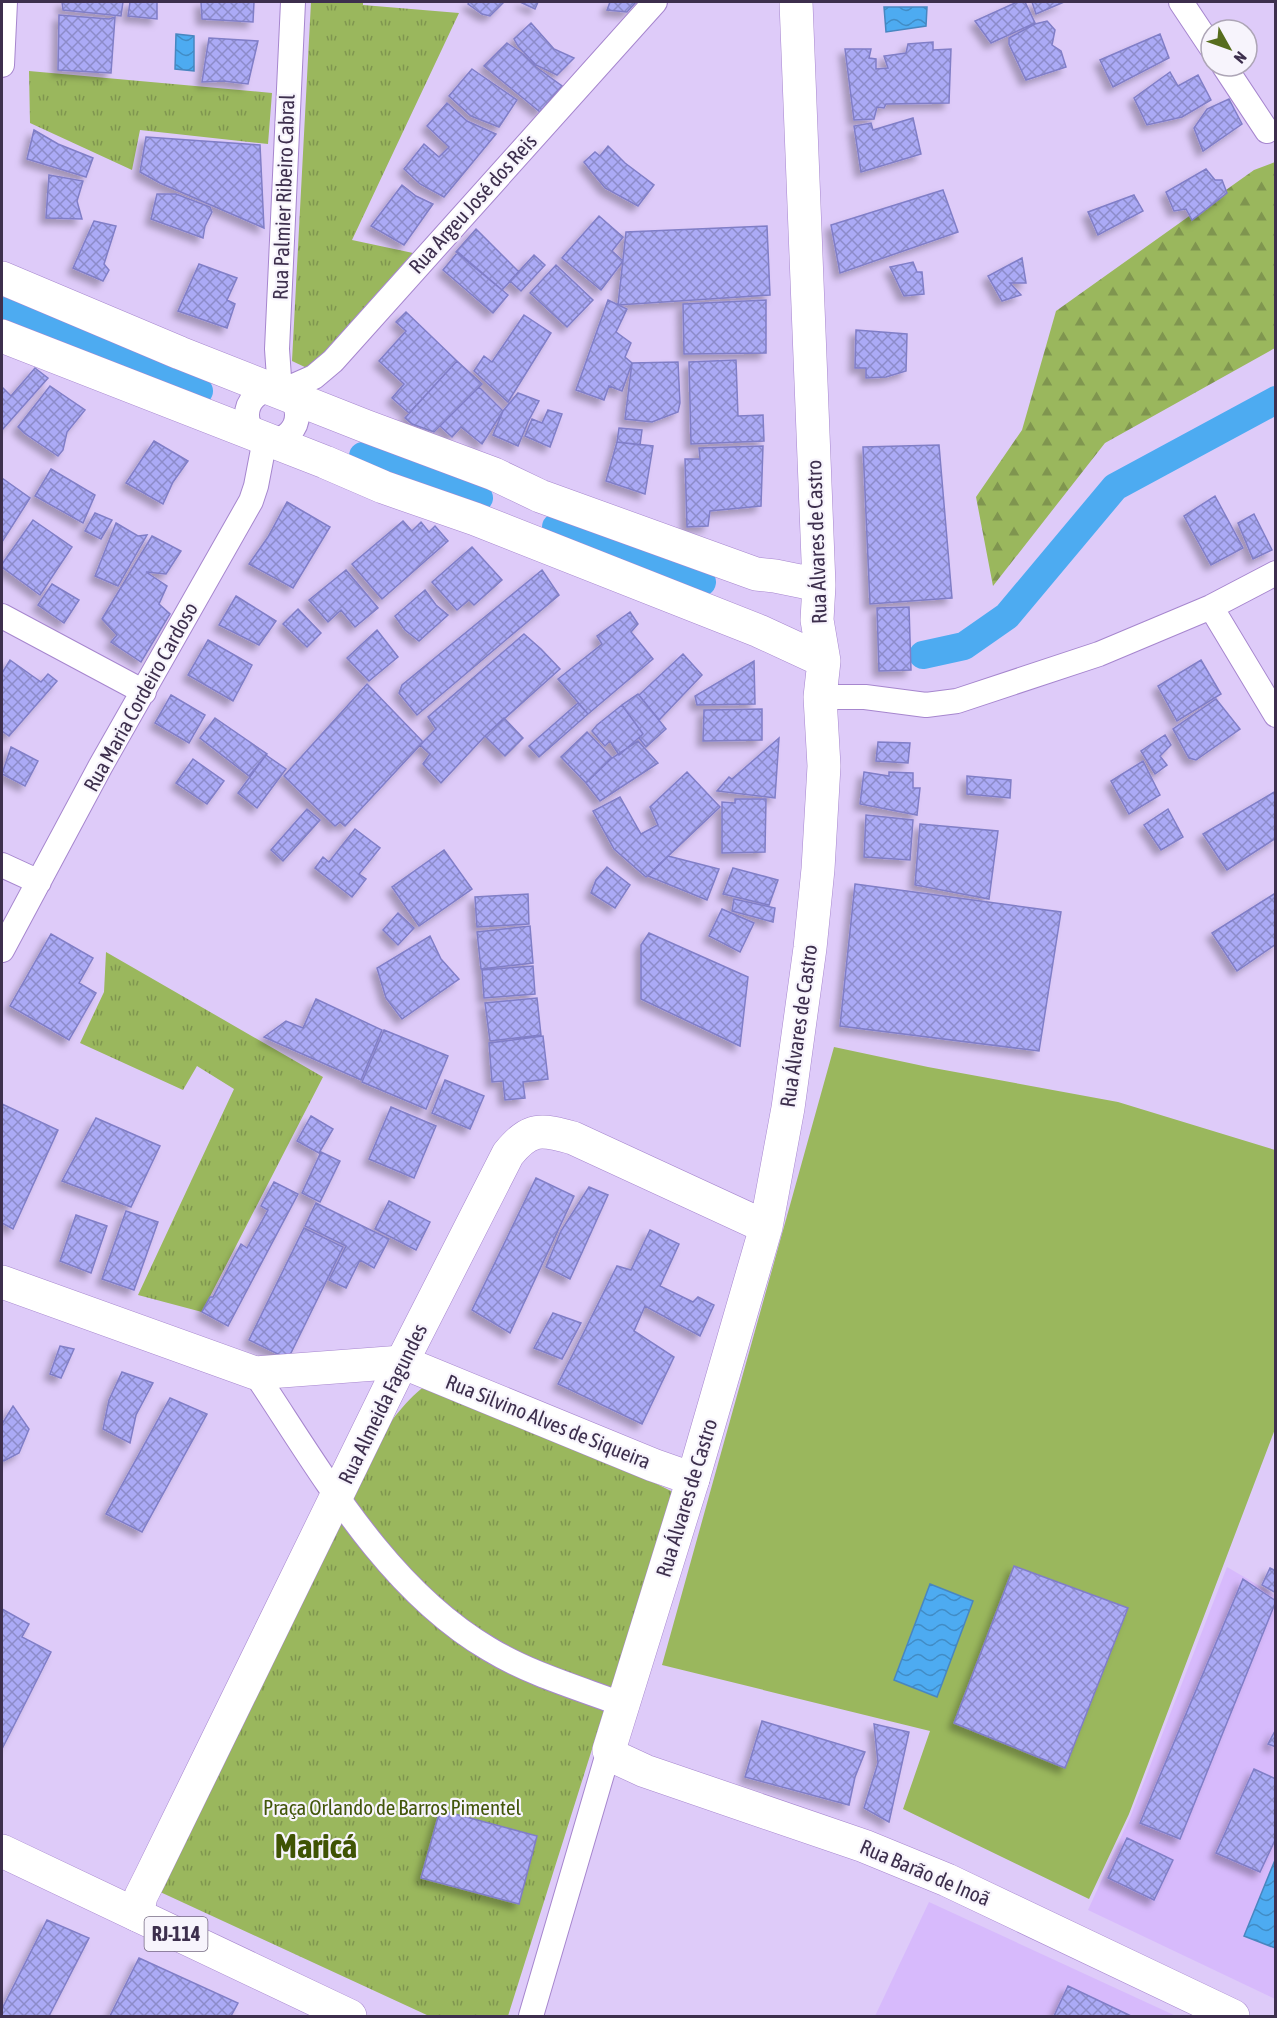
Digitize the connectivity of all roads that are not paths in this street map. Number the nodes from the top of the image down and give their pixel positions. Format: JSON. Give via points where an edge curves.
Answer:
{"nodes":[{"id":1,"x":6,"y":2,"type":"edge"},
{"id":2,"x":293,"y":2,"type":"edge"},
{"id":3,"x":655,"y":2,"type":"edge"},
{"id":4,"x":796,"y":2,"type":"edge"},
{"id":5,"x":1181,"y":2,"type":"edge"},
{"id":6,"x":1199,"y":29,"type":"edge"},
{"id":7,"x":2,"y":65,"type":"edge"},
{"id":8,"x":1232,"y":78,"type":"edge"},
{"id":9,"x":1267,"y":131,"type":"dead end"},
{"id":10,"x":2,"y":278,"type":"edge"},
{"id":11,"x":2,"y":336,"type":"edge"},
{"id":12,"x":280,"y":392,"type":"junction"},
{"id":13,"x":265,"y":439,"type":"junction"},
{"id":14,"x":1275,"y":573,"type":"edge"},
{"id":15,"x":819,"y":585,"type":"junction"},
{"id":16,"x":1211,"y":607,"type":"junction"},
{"id":17,"x":2,"y":616,"type":"edge"},
{"id":18,"x":824,"y":661,"type":"junction"},
{"id":19,"x":144,"y":692,"type":"junction"},
{"id":20,"x":819,"y":697,"type":"junction"},
{"id":21,"x":1275,"y":715,"type":"edge"},
{"id":22,"x":2,"y":865,"type":"edge"},
{"id":23,"x":39,"y":882,"type":"junction"},
{"id":24,"x":2,"y":950,"type":"edge"},
{"id":25,"x":766,"y":1227,"type":"junction"},
{"id":26,"x":2,"y":1282,"type":"edge"},
{"id":27,"x":402,"y":1362,"type":"junction"},
{"id":28,"x":255,"y":1373,"type":"junction"},
{"id":29,"x":693,"y":1479,"type":"junction"},
{"id":30,"x":337,"y":1497,"type":"junction"},
{"id":31,"x":624,"y":1705,"type":"junction"},
{"id":32,"x":609,"y":1750,"type":"junction"},
{"id":33,"x":2,"y":1851,"type":"edge"},
{"id":34,"x":137,"y":1915,"type":"junction"},
{"id":35,"x":350,"y":2016,"type":"edge"},
{"id":36,"x":531,"y":2016,"type":"edge"},
{"id":37,"x":1233,"y":2016,"type":"edge"}],
"edges":[{"from":1,"to":7,"type":"street"},
{"from":2,"to":12,"type":"street","name":"Rua Palmier Ribeiro Cabral","via":[[277,349]]},
{"from":3,"to":12,"type":"street","name":"Rua Argeu José dos Reis","via":[[333,361],[314,377]]},
{"from":4,"to":15,"type":"main road","name":"Rua Álvares de Castro"},
{"from":5,"to":6,"type":"street"},
{"from":8,"to":9,"type":"street"},
{"from":10,"to":12,"type":"main road"},
{"from":11,"to":13,"type":"main road"},
{"from":12,"to":13,"type":"street","via":[[292,401],[296,423],[280,439]]},
{"from":12,"to":13,"type":"street","via":[[265,392],[249,408],[252,430]]},
{"from":12,"to":15,"type":"main road","via":[[494,474],[540,496],[756,574]]},
{"from":13,"to":18,"type":"main road","via":[[748,626]]},
{"from":13,"to":19,"type":"street","name":"Rua Maria Cordeiro Cardoso","via":[[251,501]]},
{"from":14,"to":16,"type":"street"},
{"from":15,"to":18,"type":"main road","name":"Rua Álvares de Castro","via":[[817,620]]},
{"from":16,"to":20,"type":"street","via":[[1099,654],[957,701],[926,705],[865,696]]},
{"from":16,"to":21,"type":"street"},
{"from":17,"to":19,"type":"street"},
{"from":18,"to":20,"type":"main road","name":"Rua Álvares de Castro"},
{"from":19,"to":23,"type":"street","name":"Rua Maria Cordeiro Cardoso"},
{"from":20,"to":25,"type":"main road","name":"Rua Álvares de Castro","via":[[824,766],[816,891],[788,1108]]},
{"from":22,"to":23,"type":"street"},
{"from":23,"to":24,"type":"street","name":"Rua Maria Cordeiro Cardoso"},
{"from":25,"to":27,"type":"main road","name":"Rua Almeida Fagundes","via":[[573,1138],[551,1132],[530,1133],[508,1154]]},
{"from":25,"to":29,"type":"main road","name":"Rua Álvares de Castro"},
{"from":26,"to":28,"type":"main road"},
{"from":27,"to":28,"type":"main road"},
{"from":27,"to":29,"type":"main road","name":"Rua Silvino Alves de Siqueira"},
{"from":27,"to":30,"type":"main road","name":"Rua Almeida Fagundes"},
{"from":28,"to":30,"type":"street"},
{"from":29,"to":31,"type":"main road","name":"Rua Álvares de Castro"},
{"from":30,"to":31,"type":"street","via":[[406,1583],[449,1622],[518,1664]]},
{"from":30,"to":34,"type":"main road","name":"Rua Almeida Fagundes","via":[[141,1896]]},
{"from":31,"to":32,"type":"main road","name":"Rua Álvares de Castro"},
{"from":32,"to":36,"type":"street","name":"Rua Álvares de Castro"},
{"from":32,"to":37,"type":"main road","name":"Rua Barão de Inoã","via":[[618,1759],[645,1771],[864,1846],[947,1880]]},
{"from":33,"to":34,"type":"main road","number":"RJ-114"},
{"from":34,"to":35,"type":"main road","number":"RJ-114"}]}
